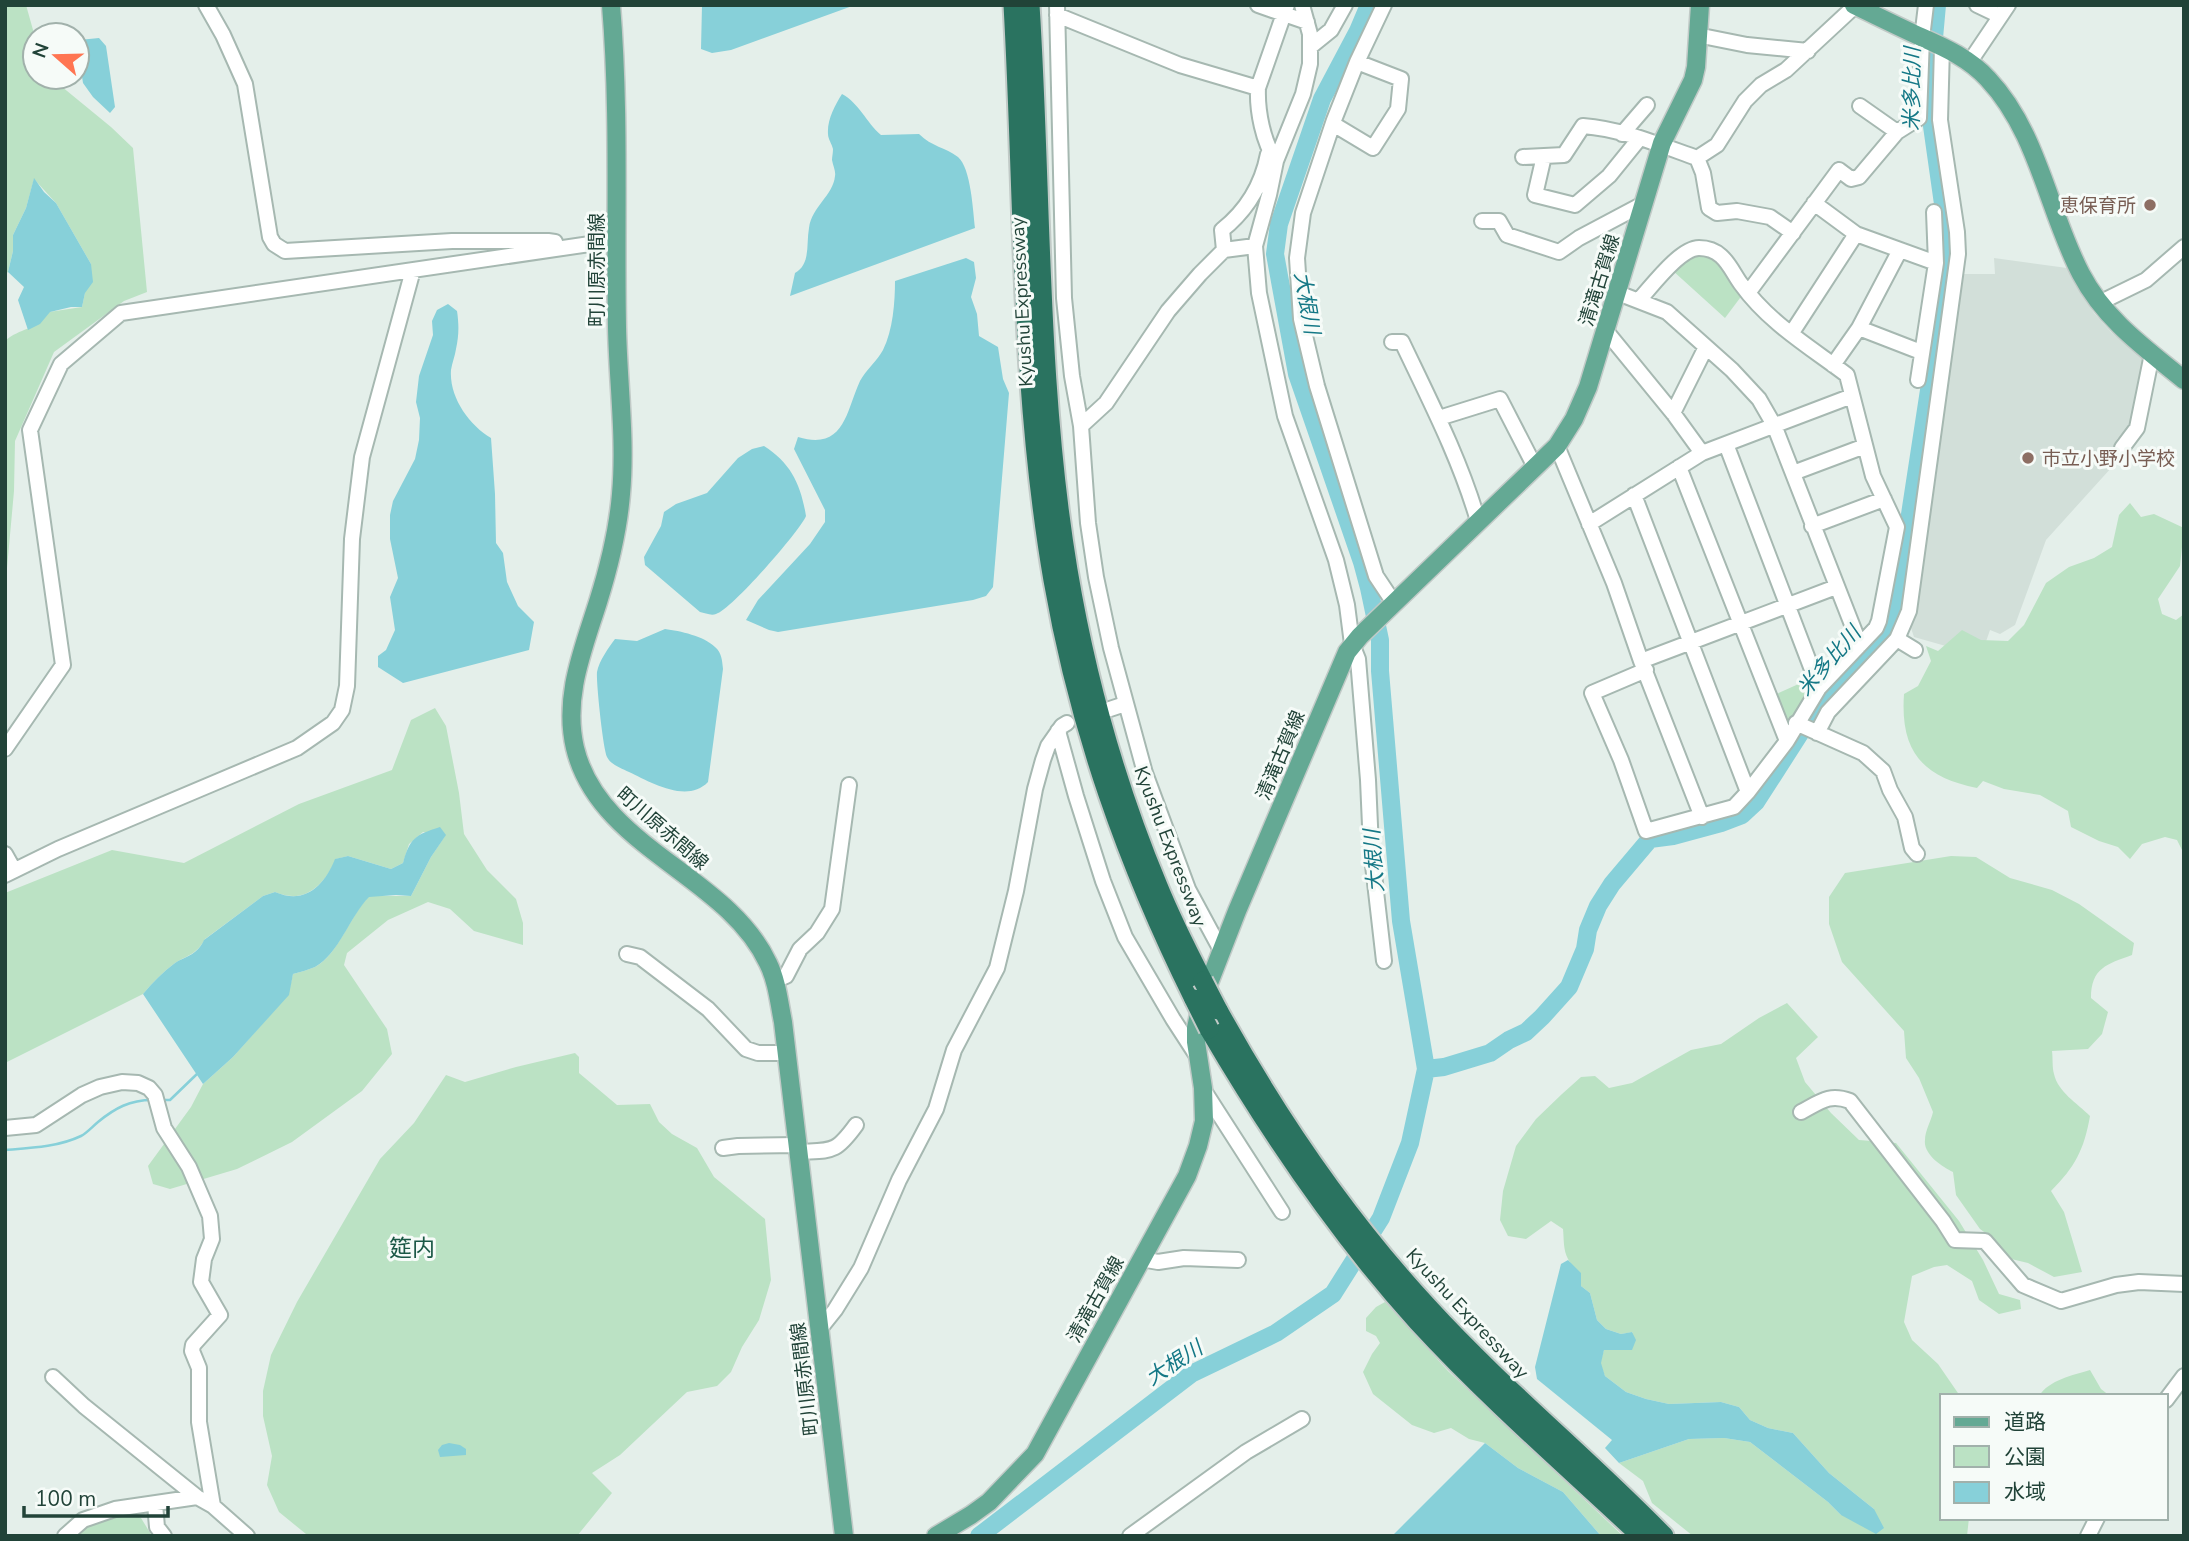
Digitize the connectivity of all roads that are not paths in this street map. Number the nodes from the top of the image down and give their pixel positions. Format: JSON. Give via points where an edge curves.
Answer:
{"nodes":[{"id":1,"x":206,"y":5,"type":"edge"},
{"id":2,"x":611,"y":5,"type":"edge"},
{"id":3,"x":1013,"y":5,"type":"edge"},
{"id":4,"x":1030,"y":5,"type":"edge"},
{"id":5,"x":1258,"y":5,"type":"edge"},
{"id":6,"x":1302,"y":5,"type":"edge"},
{"id":7,"x":1345,"y":5,"type":"edge"},
{"id":8,"x":1384,"y":5,"type":"edge"},
{"id":9,"x":1700,"y":5,"type":"edge"},
{"id":10,"x":1855,"y":5,"type":"edge"},
{"id":11,"x":1926,"y":5,"type":"edge"},
{"id":12,"x":1977,"y":5,"type":"edge"},
{"id":13,"x":1057,"y":10,"type":"edge"},
{"id":14,"x":1285,"y":10,"type":"edge"},
{"id":15,"x":2004,"y":11,"type":"edge"},
{"id":16,"x":1307,"y":22,"type":"junction"},
{"id":17,"x":1697,"y":35,"type":"junction"},
{"id":18,"x":1924,"y":38,"type":"junction"},
{"id":19,"x":1310,"y":47,"type":"junction"},
{"id":20,"x":1942,"y":47,"type":"junction"},
{"id":21,"x":1808,"y":51,"type":"junction"},
{"id":22,"x":1357,"y":62,"type":"junction"},
{"id":23,"x":1969,"y":62,"type":"junction"},
{"id":24,"x":1258,"y":88,"type":"junction"},
{"id":25,"x":1647,"y":105,"type":"dead end"},
{"id":26,"x":1860,"y":106,"type":"dead end"},
{"id":27,"x":1333,"y":124,"type":"junction"},
{"id":28,"x":1897,"y":132,"type":"junction"},
{"id":29,"x":1622,"y":134,"type":"junction"},
{"id":30,"x":1639,"y":139,"type":"junction"},
{"id":31,"x":1662,"y":144,"type":"junction"},
{"id":32,"x":1272,"y":156,"type":"junction"},
{"id":33,"x":1544,"y":156,"type":"junction"},
{"id":34,"x":1523,"y":157,"type":"dead end"},
{"id":35,"x":1697,"y":158,"type":"junction"},
{"id":36,"x":1814,"y":203,"type":"junction"},
{"id":37,"x":1643,"y":204,"type":"junction"},
{"id":38,"x":1934,"y":212,"type":"dead end"},
{"id":39,"x":1482,"y":221,"type":"dead end"},
{"id":40,"x":1793,"y":233,"type":"junction"},
{"id":41,"x":1856,"y":234,"type":"junction"},
{"id":42,"x":617,"y":240,"type":"junction"},
{"id":43,"x":1255,"y":246,"type":"junction"},
{"id":44,"x":2184,"y":247,"type":"edge"},
{"id":45,"x":558,"y":248,"type":"junction"},
{"id":46,"x":1224,"y":250,"type":"junction"},
{"id":47,"x":1900,"y":250,"type":"junction"},
{"id":48,"x":1936,"y":262,"type":"junction"},
{"id":49,"x":413,"y":270,"type":"junction"},
{"id":50,"x":1618,"y":293,"type":"junction"},
{"id":51,"x":1748,"y":293,"type":"junction"},
{"id":52,"x":1639,"y":300,"type":"junction"},
{"id":53,"x":2099,"y":303,"type":"junction"},
{"id":54,"x":1859,"y":328,"type":"junction"},
{"id":55,"x":1606,"y":331,"type":"junction"},
{"id":56,"x":1791,"y":334,"type":"junction"},
{"id":57,"x":1392,"y":342,"type":"dead end"},
{"id":58,"x":1706,"y":346,"type":"junction"},
{"id":59,"x":1921,"y":352,"type":"junction"},
{"id":60,"x":2152,"y":354,"type":"junction"},
{"id":61,"x":1833,"y":365,"type":"junction"},
{"id":62,"x":2184,"y":379,"type":"edge"},
{"id":63,"x":1918,"y":380,"type":"dead end"},
{"id":64,"x":1852,"y":396,"type":"junction"},
{"id":65,"x":1673,"y":413,"type":"junction"},
{"id":66,"x":1439,"y":418,"type":"junction"},
{"id":67,"x":1774,"y":425,"type":"junction"},
{"id":68,"x":1081,"y":426,"type":"junction"},
{"id":69,"x":1726,"y":444,"type":"junction"},
{"id":70,"x":1557,"y":446,"type":"junction"},
{"id":71,"x":1865,"y":446,"type":"junction"},
{"id":72,"x":2122,"y":448,"type":"dead end"},
{"id":73,"x":1702,"y":453,"type":"junction"},
{"id":74,"x":1535,"y":467,"type":"junction"},
{"id":75,"x":1679,"y":467,"type":"junction"},
{"id":76,"x":1793,"y":473,"type":"junction"},
{"id":77,"x":1634,"y":495,"type":"junction"},
{"id":78,"x":1884,"y":499,"type":"junction"},
{"id":79,"x":1478,"y":521,"type":"junction"},
{"id":80,"x":1588,"y":524,"type":"junction"},
{"id":81,"x":1812,"y":526,"type":"junction"},
{"id":82,"x":1836,"y":587,"type":"junction"},
{"id":83,"x":1394,"y":603,"type":"junction"},
{"id":84,"x":1787,"y":605,"type":"junction"},
{"id":85,"x":1739,"y":624,"type":"junction"},
{"id":86,"x":1897,"y":639,"type":"junction"},
{"id":87,"x":1356,"y":640,"type":"junction"},
{"id":88,"x":1690,"y":642,"type":"junction"},
{"id":89,"x":1860,"y":645,"type":"junction"},
{"id":90,"x":1915,"y":650,"type":"dead end"},
{"id":91,"x":1643,"y":665,"type":"junction"},
{"id":92,"x":1819,"y":688,"type":"junction"},
{"id":93,"x":1125,"y":704,"type":"junction"},
{"id":94,"x":1110,"y":709,"type":"dead end"},
{"id":95,"x":1796,"y":723,"type":"junction"},
{"id":96,"x":1817,"y":733,"type":"junction"},
{"id":97,"x":1787,"y":741,"type":"junction"},
{"id":98,"x":5,"y":749,"type":"edge"},
{"id":99,"x":849,"y":785,"type":"dead end"},
{"id":100,"x":1748,"y":792,"type":"junction"},
{"id":101,"x":1702,"y":817,"type":"junction"},
{"id":102,"x":5,"y":854,"type":"edge"},
{"id":103,"x":1917,"y":854,"type":"dead end"},
{"id":104,"x":10,"y":873,"type":"edge"},
{"id":105,"x":1222,"y":953,"type":"junction"},
{"id":106,"x":627,"y":954,"type":"dead end"},
{"id":107,"x":1384,"y":961,"type":"dead end"},
{"id":108,"x":774,"y":981,"type":"junction"},
{"id":109,"x":1199,"y":990,"type":"junction"},
{"id":110,"x":786,"y":1053,"type":"junction"},
{"id":111,"x":1198,"y":1057,"type":"junction"},
{"id":112,"x":1203,"y":1088,"type":"junction"},
{"id":113,"x":1801,"y":1112,"type":"dead end"},
{"id":114,"x":856,"y":1125,"type":"dead end"},
{"id":115,"x":5,"y":1128,"type":"edge"},
{"id":116,"x":723,"y":1148,"type":"dead end"},
{"id":117,"x":798,"y":1149,"type":"junction"},
{"id":118,"x":1282,"y":1212,"type":"dead end"},
{"id":119,"x":1346,"y":1224,"type":"junction"},
{"id":120,"x":1141,"y":1259,"type":"junction"},
{"id":121,"x":1238,"y":1260,"type":"dead end"},
{"id":122,"x":1389,"y":1276,"type":"junction"},
{"id":123,"x":2184,"y":1284,"type":"edge"},
{"id":124,"x":819,"y":1330,"type":"junction"},
{"id":125,"x":2184,"y":1376,"type":"edge"},
{"id":126,"x":53,"y":1377,"type":"dead end"},
{"id":127,"x":2168,"y":1396,"type":"edge"},
{"id":128,"x":1302,"y":1419,"type":"dead end"},
{"id":129,"x":198,"y":1497,"type":"junction"},
{"id":130,"x":156,"y":1504,"type":"junction"},
{"id":131,"x":213,"y":1506,"type":"junction"},
{"id":132,"x":2096,"y":1520,"type":"edge"},
{"id":133,"x":65,"y":1536,"type":"edge"},
{"id":134,"x":164,"y":1536,"type":"edge"},
{"id":135,"x":247,"y":1536,"type":"edge"},
{"id":136,"x":844,"y":1536,"type":"edge"},
{"id":137,"x":936,"y":1536,"type":"edge"},
{"id":138,"x":1130,"y":1536,"type":"edge"},
{"id":139,"x":1641,"y":1536,"type":"edge"},
{"id":140,"x":1664,"y":1536,"type":"edge"},
{"id":141,"x":2088,"y":1536,"type":"edge"}],
"edges":[{"from":1,"to":45,"type":"street","via":[[244,84],[274,244],[285,251],[548,241]]},
{"from":2,"to":42,"type":"main road","name":"町川原赤間線"},
{"from":3,"to":109,"type":"highway","name":"Kyushu Expressway","via":[[1032,414],[1053,579],[1070,664],[1109,801],[1166,943]]},
{"from":4,"to":109,"type":"highway","name":"Kyushu Expressway","via":[[1044,340],[1068,571],[1085,656],[1124,793]]},
{"from":5,"to":14,"type":"street"},
{"from":6,"to":16,"type":"street"},
{"from":7,"to":19,"type":"street","via":[[1331,30]]},
{"from":8,"to":22,"type":"street"},
{"from":9,"to":17,"type":"main road","name":"清滝古賀線"},
{"from":10,"to":18,"type":"main road"},
{"from":10,"to":21,"type":"street"},
{"from":11,"to":18,"type":"street"},
{"from":12,"to":15,"type":"street"},
{"from":13,"to":24,"type":"street","via":[[1180,65]]},
{"from":13,"to":68,"type":"street","via":[[1064,298]]},
{"from":14,"to":16,"type":"street"},
{"from":14,"to":24,"type":"street"},
{"from":15,"to":23,"type":"street"},
{"from":16,"to":19,"type":"street"},
{"from":17,"to":21,"type":"street"},
{"from":17,"to":31,"type":"main road","name":"清滝古賀線","via":[[1693,80]]},
{"from":18,"to":20,"type":"main road"},
{"from":18,"to":28,"type":"street","via":[[1919,118]]},
{"from":19,"to":32,"type":"street","via":[[1303,94]]},
{"from":20,"to":23,"type":"main road"},
{"from":20,"to":86,"type":"street","via":[[1940,120],[1958,254],[1909,611]]},
{"from":21,"to":35,"type":"street","via":[[1761,85],[1717,145]]},
{"from":22,"to":27,"type":"street"},
{"from":22,"to":27,"type":"street","via":[[1401,79],[1398,109],[1373,148]]},
{"from":23,"to":53,"type":"main road","via":[[2006,99],[2019,123],[2080,272]]},
{"from":24,"to":32,"type":"street"},
{"from":25,"to":29,"type":"street"},
{"from":26,"to":28,"type":"street"},
{"from":27,"to":83,"type":"street","via":[[1303,213],[1297,258],[1301,319],[1376,576]]},
{"from":28,"to":36,"type":"street","via":[[1858,177],[1851,179],[1839,170]]},
{"from":29,"to":30,"type":"street"},
{"from":29,"to":33,"type":"street","via":[[1583,127],[1564,155]]},
{"from":30,"to":31,"type":"street"},
{"from":30,"to":33,"type":"street","via":[[1609,176],[1575,205],[1535,195]]},
{"from":31,"to":35,"type":"street"},
{"from":31,"to":37,"type":"main road","name":"清滝古賀線"},
{"from":32,"to":43,"type":"street","via":[[1269,195]]},
{"from":32,"to":46,"type":"street","via":[[1254,193],[1222,230]]},
{"from":33,"to":34,"type":"street"},
{"from":35,"to":40,"type":"street","via":[[1711,211],[1770,216]]},
{"from":36,"to":40,"type":"street"},
{"from":36,"to":41,"type":"street"},
{"from":37,"to":39,"type":"street","via":[[1559,252],[1507,235],[1499,221]]},
{"from":37,"to":50,"type":"main road","name":"清滝古賀線"},
{"from":38,"to":48,"type":"street"},
{"from":40,"to":51,"type":"street"},
{"from":41,"to":47,"type":"street"},
{"from":41,"to":56,"type":"street"},
{"from":42,"to":45,"type":"street"},
{"from":42,"to":108,"type":"main road","name":"町川原赤間線","via":[[621,494],[608,570],[573,687],[574,743],[581,769],[604,806],[735,919],[758,945]]},
{"from":43,"to":46,"type":"street"},
{"from":43,"to":87,"type":"street","via":[[1259,293],[1285,416],[1336,560]]},
{"from":44,"to":53,"type":"street","via":[[2146,280]]},
{"from":45,"to":49,"type":"street"},
{"from":46,"to":68,"type":"street","via":[[1168,311],[1106,403]]},
{"from":47,"to":48,"type":"street"},
{"from":47,"to":54,"type":"street"},
{"from":48,"to":59,"type":"street"},
{"from":49,"to":98,"type":"street","via":[[121,313],[61,364],[30,430],[63,665]]},
{"from":49,"to":104,"type":"street","via":[[362,457],[352,538],[347,686],[342,710],[333,723],[297,748]]},
{"from":50,"to":52,"type":"street"},
{"from":50,"to":55,"type":"main road","name":"清滝古賀線"},
{"from":51,"to":52,"type":"street","via":[[1729,262],[1698,248],[1683,253]]},
{"from":51,"to":56,"type":"street"},
{"from":52,"to":58,"type":"street","via":[[1667,312]]},
{"from":53,"to":60,"type":"main road"},
{"from":54,"to":59,"type":"street"},
{"from":54,"to":61,"type":"street"},
{"from":55,"to":65,"type":"street"},
{"from":55,"to":70,"type":"main road","name":"清滝古賀線","via":[[1588,387]]},
{"from":56,"to":61,"type":"street"},
{"from":57,"to":66,"type":"street","via":[[1402,342]]},
{"from":58,"to":65,"type":"street"},
{"from":58,"to":67,"type":"street","via":[[1759,399]]},
{"from":59,"to":63,"type":"street"},
{"from":60,"to":62,"type":"main road"},
{"from":60,"to":72,"type":"street","via":[[2137,428]]},
{"from":61,"to":64,"type":"street","via":[[1847,376]]},
{"from":64,"to":67,"type":"street"},
{"from":64,"to":71,"type":"street"},
{"from":65,"to":73,"type":"street"},
{"from":66,"to":74,"type":"street","via":[[1500,399]]},
{"from":66,"to":79,"type":"street"},
{"from":67,"to":69,"type":"street"},
{"from":67,"to":76,"type":"street"},
{"from":68,"to":93,"type":"street","via":[[1096,577]]},
{"from":69,"to":73,"type":"street"},
{"from":69,"to":84,"type":"street"},
{"from":70,"to":74,"type":"main road","name":"清滝古賀線"},
{"from":70,"to":80,"type":"street"},
{"from":71,"to":76,"type":"street"},
{"from":71,"to":78,"type":"street"},
{"from":73,"to":75,"type":"street"},
{"from":74,"to":79,"type":"main road","name":"清滝古賀線"},
{"from":75,"to":77,"type":"street"},
{"from":75,"to":85,"type":"street"},
{"from":76,"to":81,"type":"street"},
{"from":77,"to":80,"type":"street"},
{"from":77,"to":88,"type":"street"},
{"from":78,"to":81,"type":"street"},
{"from":78,"to":89,"type":"street","via":[[1897,527],[1882,612],[1876,628]]},
{"from":79,"to":83,"type":"main road","name":"清滝古賀線"},
{"from":80,"to":91,"type":"street"},
{"from":81,"to":82,"type":"street"},
{"from":82,"to":84,"type":"street"},
{"from":82,"to":89,"type":"street"},
{"from":83,"to":87,"type":"main road","name":"清滝古賀線"},
{"from":84,"to":85,"type":"street"},
{"from":84,"to":92,"type":"street"},
{"from":85,"to":88,"type":"street"},
{"from":85,"to":97,"type":"street"},
{"from":86,"to":90,"type":"street"},
{"from":86,"to":96,"type":"street","via":[[1828,712]]},
{"from":87,"to":105,"type":"main road","name":"清滝古賀線","via":[[1340,664]]},
{"from":87,"to":107,"type":"street"},
{"from":88,"to":91,"type":"street"},
{"from":88,"to":100,"type":"street"},
{"from":89,"to":92,"type":"street"},
{"from":91,"to":101,"type":"street"},
{"from":91,"to":101,"type":"street","via":[[1592,693],[1646,831]]},
{"from":92,"to":95,"type":"street"},
{"from":93,"to":94,"type":"street"},
{"from":93,"to":105,"type":"street","via":[[1188,888]]},
{"from":95,"to":96,"type":"street"},
{"from":95,"to":97,"type":"street"},
{"from":96,"to":103,"type":"street","via":[[1863,753],[1883,771]]},
{"from":97,"to":100,"type":"street"},
{"from":99,"to":108,"type":"street","via":[[832,909],[800,949],[786,976]]},
{"from":100,"to":101,"type":"street","via":[[1734,807]]},
{"from":102,"to":104,"type":"street"},
{"from":105,"to":111,"type":"main road","name":"清滝古賀線","via":[[1202,1001],[1196,1028]]},
{"from":106,"to":110,"type":"street","via":[[640,957],[708,1009],[746,1049]]},
{"from":108,"to":110,"type":"main road","name":"町川原赤間線"},
{"from":109,"to":119,"type":"highway","name":"Kyushu Expressway","bridge":true,"via":[[1218,1010]]},
{"from":109,"to":119,"type":"highway","name":"Kyushu Expressway","bridge":true,"via":[[1209,1029],[1254,1106],[1298,1173]]},
{"from":110,"to":117,"type":"main road","name":"町川原赤間線"},
{"from":111,"to":112,"type":"main road","name":"清滝古賀線"},
{"from":111,"to":124,"type":"street","via":[[1125,937],[1076,796],[1063,727],[1048,746],[1035,789],[997,968],[954,1050],[936,1109],[899,1180],[862,1268]]},
{"from":112,"to":118,"type":"street"},
{"from":112,"to":120,"type":"main road","name":"清滝古賀線","via":[[1204,1121],[1194,1161]]},
{"from":113,"to":123,"type":"street","via":[[1828,1098],[1850,1101],[1955,1240],[1985,1241],[2023,1285],[2061,1301],[2139,1282]]},
{"from":114,"to":117,"type":"street","via":[[832,1150]]},
{"from":115,"to":131,"type":"street","via":[[36,1125],[82,1095],[122,1082],[138,1083],[155,1095],[164,1128],[189,1167],[209,1216],[212,1239],[201,1282],[220,1315],[192,1351],[199,1368],[199,1422]]},
{"from":116,"to":117,"type":"street"},
{"from":117,"to":124,"type":"main road","name":"町川原赤間線"},
{"from":119,"to":122,"type":"highway","name":"Kyushu Expressway"},
{"from":120,"to":121,"type":"street"},
{"from":120,"to":137,"type":"main road","name":"清滝古賀線","via":[[1035,1454],[989,1502]]},
{"from":122,"to":139,"type":"highway","name":"Kyushu Expressway","via":[[1418,1322],[1503,1409]]},
{"from":122,"to":140,"type":"highway","name":"Kyushu Expressway","via":[[1428,1308]]},
{"from":124,"to":136,"type":"main road","name":"町川原赤間線"},
{"from":125,"to":127,"type":"street"},
{"from":126,"to":129,"type":"street"},
{"from":128,"to":138,"type":"street","via":[[1246,1452]]},
{"from":129,"to":130,"type":"street"},
{"from":129,"to":131,"type":"street"},
{"from":130,"to":133,"type":"street","via":[[83,1520]]},
{"from":130,"to":134,"type":"street","via":[[157,1527]]},
{"from":131,"to":135,"type":"street"},
{"from":132,"to":141,"type":"street"}]}
